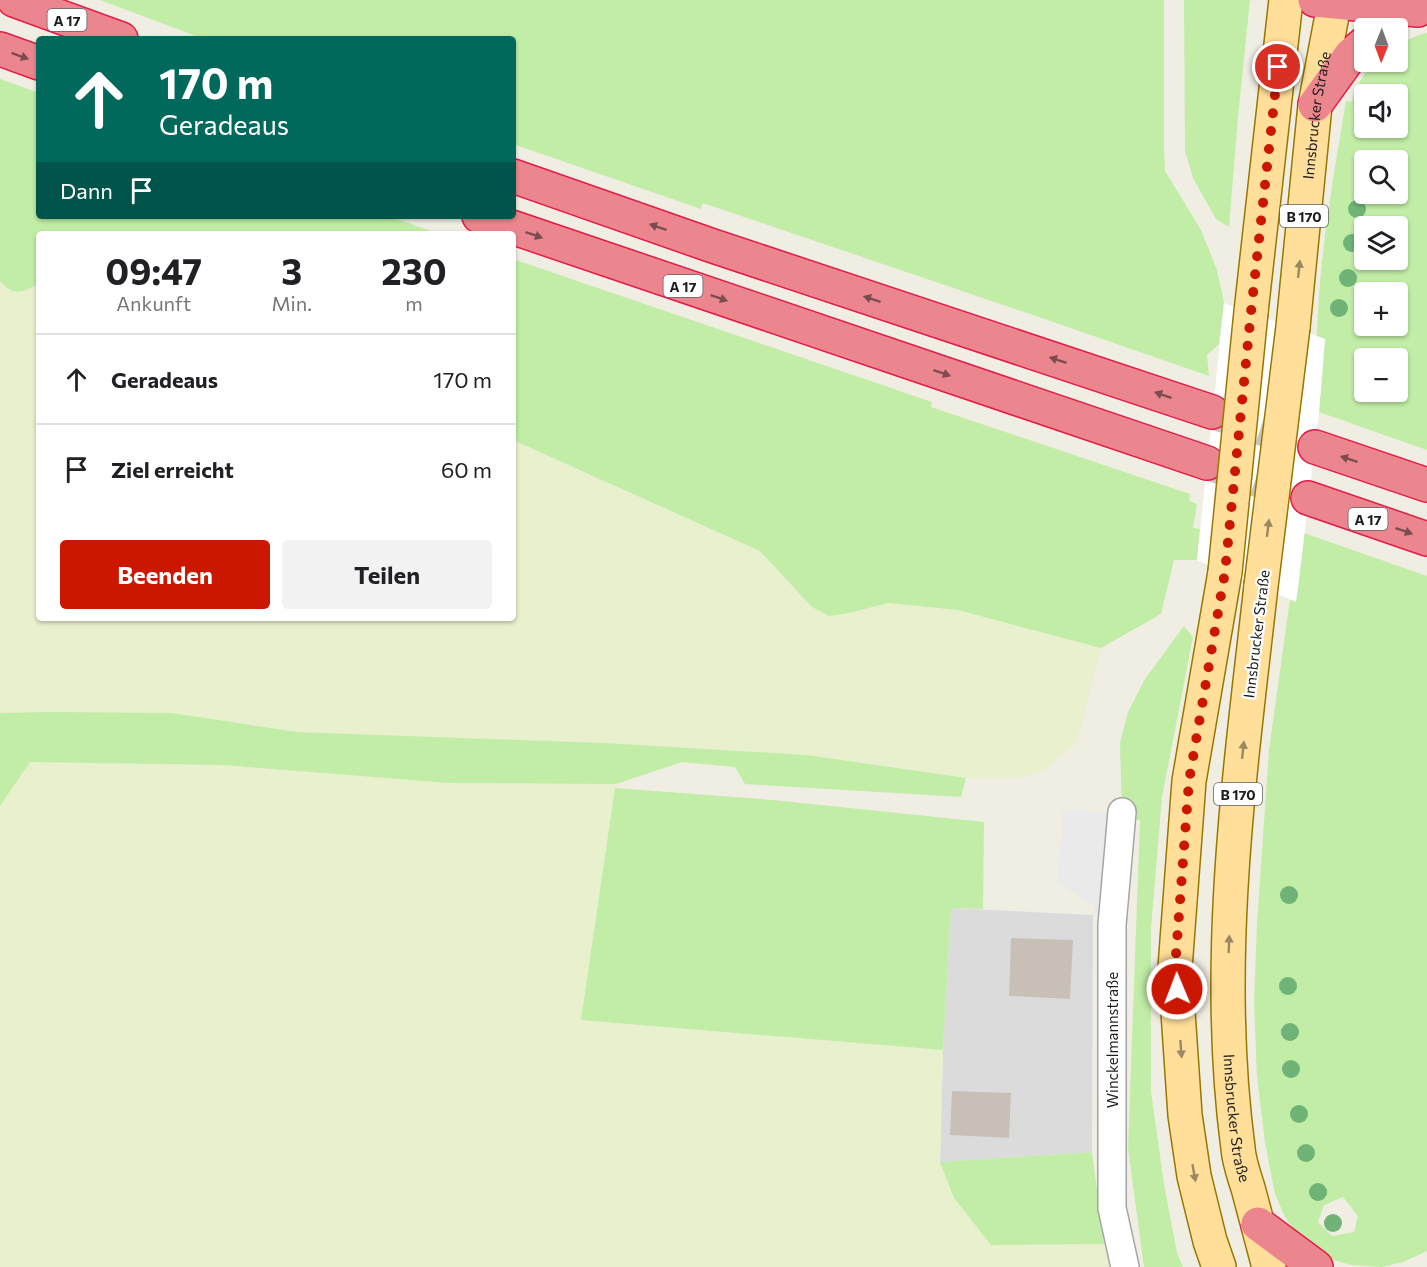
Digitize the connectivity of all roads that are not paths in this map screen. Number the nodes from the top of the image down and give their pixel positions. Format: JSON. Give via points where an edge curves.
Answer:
{"nodes":[{"id":1,"x":14,"y":0,"type":"edge"},
{"id":2,"x":1286,"y":0,"type":"edge"},
{"id":3,"x":1328,"y":1,"type":"edge"},
{"id":4,"x":1422,"y":10,"type":"edge"},
{"id":5,"x":1400,"y":18,"type":"edge"},
{"id":6,"x":113,"y":36,"type":"edge"},
{"id":7,"x":0,"y":49,"type":"edge"},
{"id":8,"x":1354,"y":52,"type":"edge"},
{"id":9,"x":36,"y":62,"type":"edge"},
{"id":10,"x":1315,"y":105,"type":"junction"},
{"id":11,"x":516,"y":177,"type":"edge"},
{"id":12,"x":488,"y":219,"type":"edge"},
{"id":13,"x":1212,"y":412,"type":"tunnel mouth"},
{"id":14,"x":1315,"y":447,"type":"tunnel mouth"},
{"id":15,"x":1207,"y":463,"type":"tunnel mouth"},
{"id":16,"x":1427,"y":485,"type":"edge"},
{"id":17,"x":1308,"y":498,"type":"tunnel mouth"},
{"id":18,"x":1427,"y":539,"type":"edge"},
{"id":19,"x":1122,"y":812,"type":"dead end"},
{"id":20,"x":1258,"y":1224,"type":"junction"},
{"id":21,"x":1125,"y":1267,"type":"edge"},
{"id":22,"x":1219,"y":1267,"type":"edge"},
{"id":23,"x":1269,"y":1267,"type":"edge"},
{"id":24,"x":1316,"y":1267,"type":"edge"}],
"edges":[{"from":1,"to":6,"type":"highway","number":"A 17"},
{"from":2,"to":22,"type":"main road","number":"B 170","one_way":true,"bridge":true,"via":[[1225,572],[1189,781],[1175,968],[1191,1156]]},
{"from":3,"to":4,"type":"highway"},
{"from":3,"to":10,"type":"main road","name":"Innsbrucker Straße","number":"B 170","via":[[1327,39]]},
{"from":4,"to":5,"type":"highway"},
{"from":7,"to":9,"type":"highway","one_way":true},
{"from":8,"to":10,"type":"highway"},
{"from":20,"to":10,"type":"main road","name":"Innsbrucker Straße","number":"B 170","one_way":true,"bridge":true,"via":[[1238,1151],[1229,1064],[1230,889]]},
{"from":13,"to":11,"type":"highway","one_way":true},
{"from":12,"to":15,"type":"highway","number":"A 17","one_way":true},
{"from":16,"to":14,"type":"highway","one_way":true},
{"from":17,"to":18,"type":"highway","number":"A 17","one_way":true},
{"from":19,"to":21,"type":"street","name":"Winckelmannstraße","via":[[1112,925],[1112,1208]]},
{"from":20,"to":23,"type":"main road","name":"Innsbrucker Straße","number":"B 170"},
{"from":20,"to":24,"type":"highway"}]}
